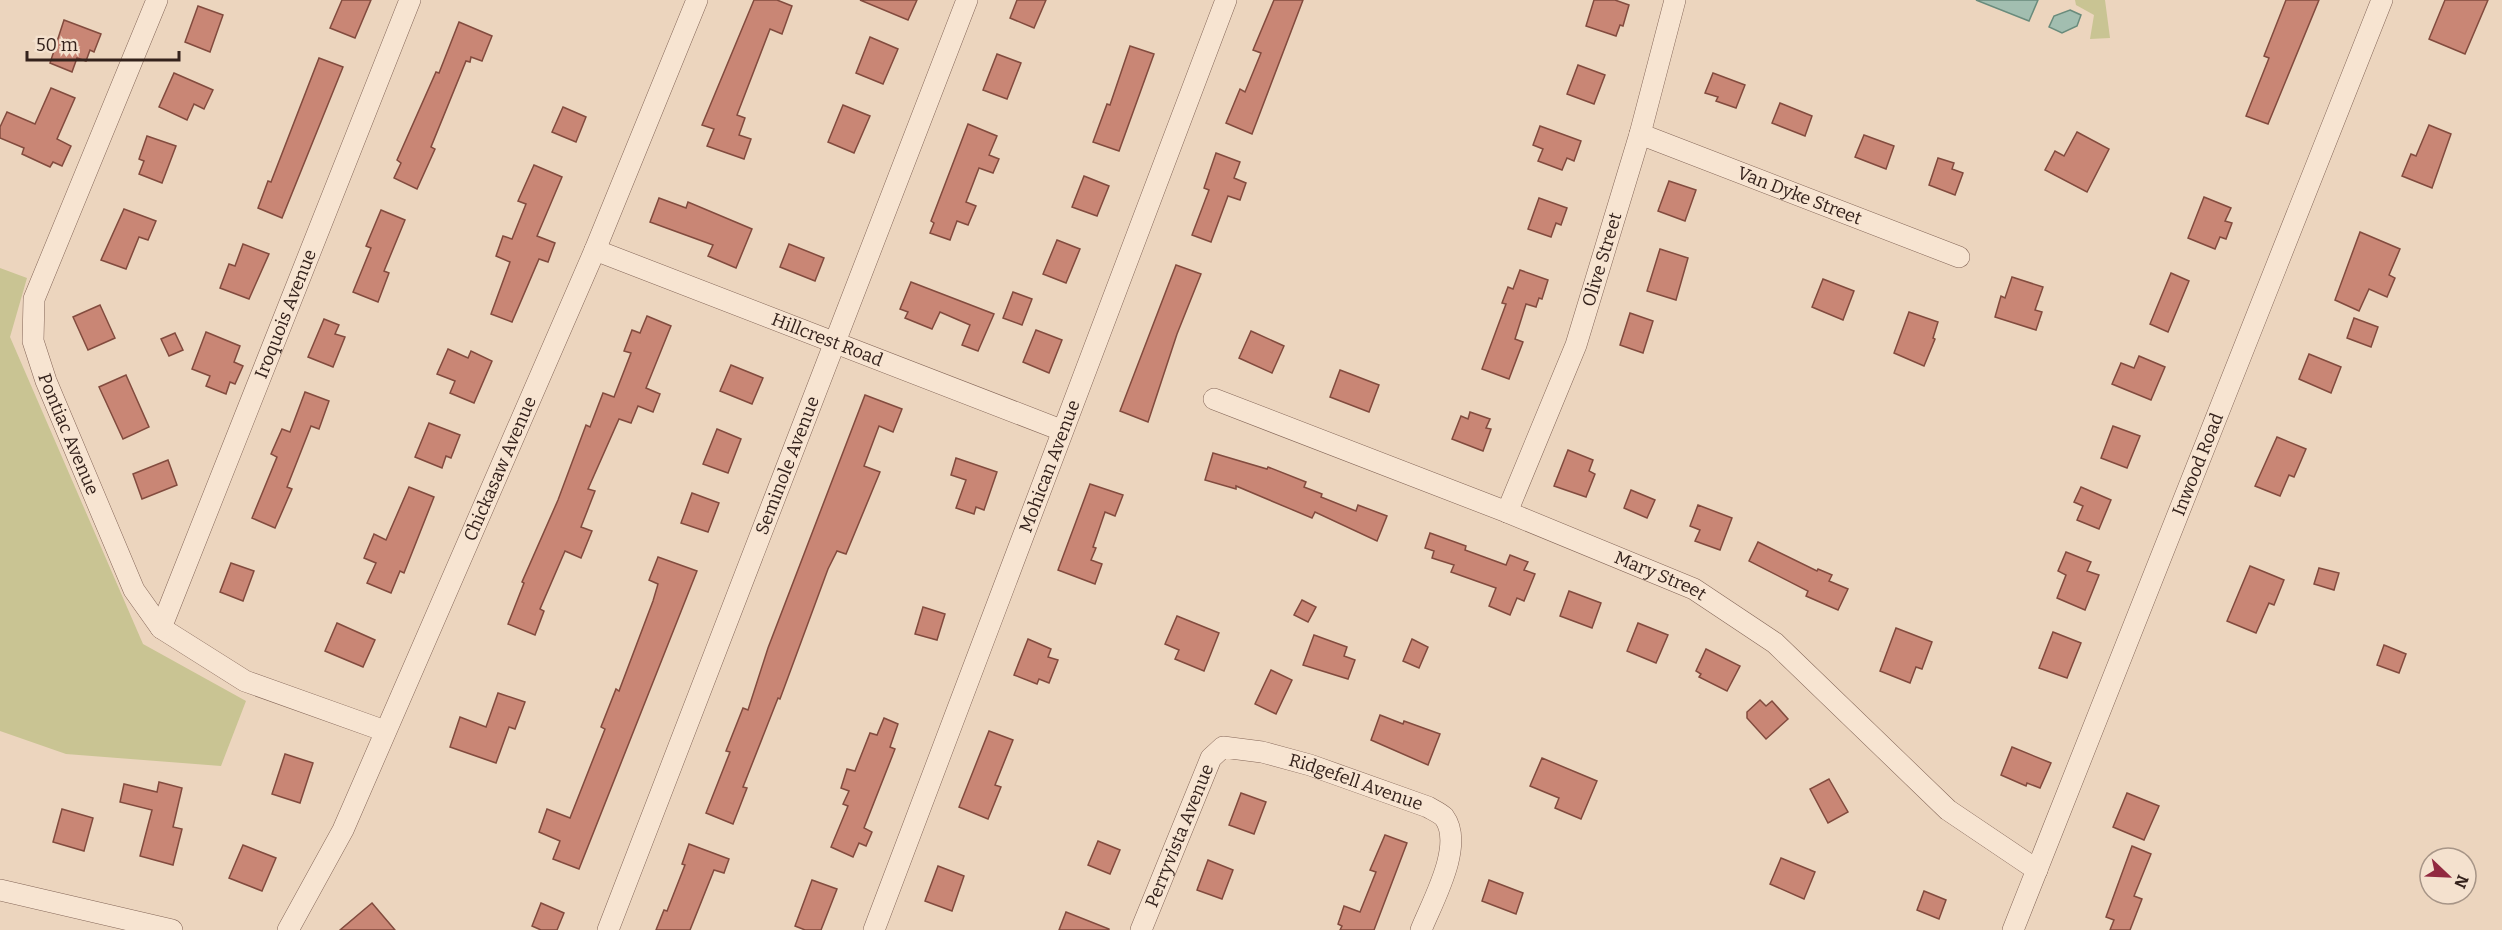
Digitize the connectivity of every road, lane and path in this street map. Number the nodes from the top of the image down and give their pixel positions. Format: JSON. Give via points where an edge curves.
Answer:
{"nodes":[{"id":1,"x":157,"y":0,"type":"edge"},
{"id":2,"x":410,"y":0,"type":"edge"},
{"id":3,"x":697,"y":0,"type":"edge"},
{"id":4,"x":967,"y":0,"type":"edge"},
{"id":5,"x":1226,"y":0,"type":"edge"},
{"id":6,"x":1675,"y":0,"type":"edge"},
{"id":7,"x":2382,"y":0,"type":"edge"},
{"id":8,"x":1640,"y":134,"type":"junction"},
{"id":9,"x":595,"y":250,"type":"junction"},
{"id":10,"x":1959,"y":257,"type":"dead end"},
{"id":11,"x":834,"y":343,"type":"junction"},
{"id":12,"x":1214,"y":399,"type":"dead end"},
{"id":13,"x":1061,"y":430,"type":"junction"},
{"id":14,"x":1507,"y":512,"type":"junction"},
{"id":15,"x":161,"y":628,"type":"junction"},
{"id":16,"x":386,"y":731,"type":"junction"},
{"id":17,"x":1223,"y":747,"type":"joint"},
{"id":18,"x":2037,"y":870,"type":"junction"},
{"id":19,"x":0,"y":890,"type":"edge"},
{"id":20,"x":172,"y":930,"type":"edge"},
{"id":21,"x":288,"y":930,"type":"edge"},
{"id":22,"x":608,"y":930,"type":"edge"},
{"id":23,"x":874,"y":930,"type":"edge"},
{"id":24,"x":1141,"y":930,"type":"edge"},
{"id":25,"x":1421,"y":930,"type":"edge"},
{"id":26,"x":2013,"y":930,"type":"edge"}],
"edges":[{"from":1,"to":15,"type":"street","name":"Pontiac Avenue","via":[[34,299],[33,341],[134,590]]},
{"from":2,"to":15,"type":"street","name":"Iroquois Avenue"},
{"from":3,"to":9,"type":"street","name":"Chickasaw Avenue"},
{"from":4,"to":11,"type":"street","name":"Seminole Avenue"},
{"from":5,"to":13,"type":"street","name":"Mohican Avenue"},
{"from":6,"to":8,"type":"street","name":"Olive Street"},
{"from":7,"to":18,"type":"street","name":"Inwood Road"},
{"from":8,"to":10,"type":"street","name":"Van Dyke Street"},
{"from":8,"to":14,"type":"street","name":"Olive Street","via":[[1576,345]]},
{"from":9,"to":11,"type":"street","name":"Hillcrest Road"},
{"from":9,"to":16,"type":"street","name":"Chickasaw Avenue"},
{"from":11,"to":13,"type":"street","name":"Hillcrest Road"},
{"from":11,"to":22,"type":"street","name":"Seminole Avenue"},
{"from":12,"to":14,"type":"street","name":"Mary Street"},
{"from":13,"to":23,"type":"street","name":"Mohican Avenue"},
{"from":14,"to":18,"type":"street","name":"Mary Street","via":[[1695,589],[1774,643],[1948,810]]},
{"from":15,"to":16,"type":"street","name":"Pontiac Avenue","via":[[245,681]]},
{"from":16,"to":21,"type":"street","name":"Chickasaw Avenue","via":[[343,830]]},
{"from":17,"to":24,"type":"street","name":"Perryvista Avenue","via":[[1211,758]]},
{"from":17,"to":25,"type":"street","name":"Ridgefell Avenue","via":[[1310,765],[1428,807],[1443,817],[1452,842],[1449,858]]},
{"from":18,"to":26,"type":"street","name":"Inwood Road"},
{"from":19,"to":20,"type":"street"}]}
